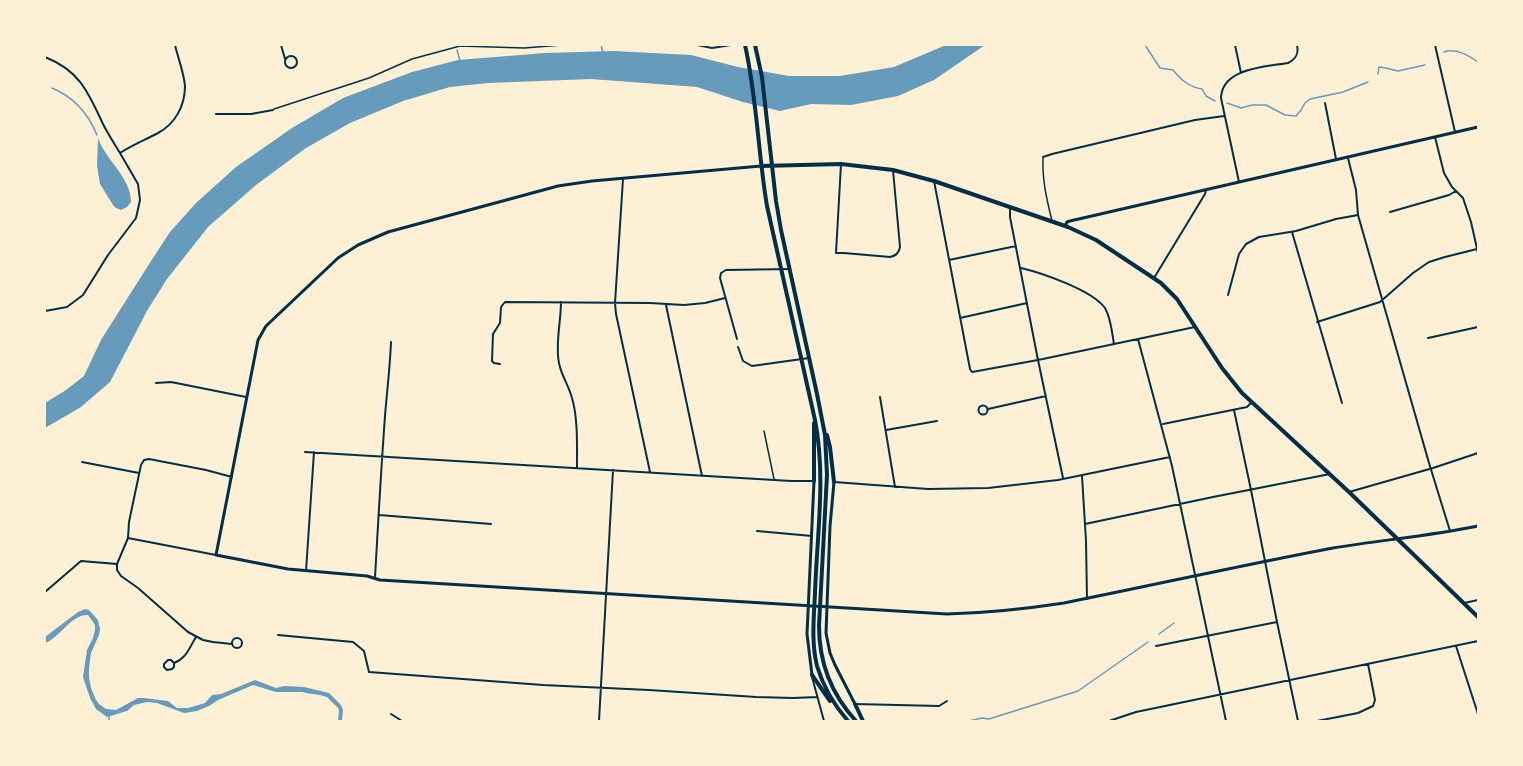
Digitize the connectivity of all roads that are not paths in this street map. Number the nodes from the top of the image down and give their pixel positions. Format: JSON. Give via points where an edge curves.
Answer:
{"nodes":[{"id":1,"x":175,"y":45,"type":"edge"},
{"id":2,"x":281,"y":45,"type":"edge"},
{"id":3,"x":562,"y":45,"type":"edge"},
{"id":4,"x":697,"y":45,"type":"edge"},
{"id":5,"x":731,"y":45,"type":"edge"},
{"id":6,"x":744,"y":45,"type":"edge"},
{"id":7,"x":755,"y":45,"type":"edge"},
{"id":8,"x":1235,"y":45,"type":"edge"},
{"id":9,"x":1297,"y":45,"type":"edge"},
{"id":10,"x":1435,"y":45,"type":"edge"},
{"id":11,"x":45,"y":57,"type":"edge"},
{"id":12,"x":285,"y":59,"type":"junction"},
{"id":13,"x":1241,"y":73,"type":"junction"},
{"id":14,"x":1325,"y":103,"type":"dead end"},
{"id":15,"x":273,"y":110,"type":"joint"},
{"id":16,"x":216,"y":114,"type":"dead end"},
{"id":17,"x":1224,"y":116,"type":"junction"},
{"id":18,"x":1478,"y":127,"type":"edge"},
{"id":19,"x":1455,"y":132,"type":"junction"},
{"id":20,"x":1435,"y":136,"type":"junction"},
{"id":21,"x":120,"y":153,"type":"junction"},
{"id":22,"x":1348,"y":156,"type":"junction"},
{"id":23,"x":1043,"y":157,"type":"joint"},
{"id":24,"x":1336,"y":159,"type":"junction"},
{"id":25,"x":841,"y":164,"type":"junction"},
{"id":26,"x":761,"y":166,"type":"junction"},
{"id":27,"x":772,"y":166,"type":"junction"},
{"id":28,"x":893,"y":170,"type":"junction"},
{"id":29,"x":623,"y":179,"type":"junction"},
{"id":30,"x":934,"y":181,"type":"junction"},
{"id":31,"x":1239,"y":182,"type":"junction"},
{"id":32,"x":1206,"y":190,"type":"junction"},
{"id":33,"x":1456,"y":191,"type":"junction"},
{"id":34,"x":1010,"y":207,"type":"junction"},
{"id":35,"x":1390,"y":212,"type":"dead end"},
{"id":36,"x":1358,"y":215,"type":"junction"},
{"id":37,"x":1052,"y":222,"type":"junction"},
{"id":38,"x":1065,"y":226,"type":"junction"},
{"id":39,"x":1292,"y":232,"type":"junction"},
{"id":40,"x":1016,"y":246,"type":"junction"},
{"id":41,"x":1478,"y":251,"type":"edge"},
{"id":42,"x":949,"y":260,"type":"junction"},
{"id":43,"x":1021,"y":268,"type":"junction"},
{"id":44,"x":781,"y":269,"type":"junction"},
{"id":45,"x":790,"y":269,"type":"junction"},
{"id":46,"x":1154,"y":278,"type":"junction"},
{"id":47,"x":1228,"y":295,"type":"dead end"},
{"id":48,"x":725,"y":298,"type":"junction"},
{"id":49,"x":1382,"y":301,"type":"junction"},
{"id":50,"x":561,"y":302,"type":"junction"},
{"id":51,"x":615,"y":303,"type":"junction"},
{"id":52,"x":1027,"y":303,"type":"junction"},
{"id":53,"x":666,"y":304,"type":"junction"},
{"id":54,"x":45,"y":312,"type":"edge"},
{"id":55,"x":960,"y":318,"type":"junction"},
{"id":56,"x":1317,"y":322,"type":"junction"},
{"id":57,"x":1195,"y":327,"type":"junction"},
{"id":58,"x":1478,"y":327,"type":"edge"},
{"id":59,"x":1428,"y":338,"type":"dead end"},
{"id":60,"x":737,"y":339,"type":"dead end"},
{"id":61,"x":1138,"y":339,"type":"junction"},
{"id":62,"x":391,"y":342,"type":"dead end"},
{"id":63,"x":1114,"y":344,"type":"junction"},
{"id":64,"x":738,"y":347,"type":"dead end"},
{"id":65,"x":809,"y":358,"type":"junction"},
{"id":66,"x":801,"y":359,"type":"junction"},
{"id":67,"x":1038,"y":360,"type":"junction"},
{"id":68,"x":500,"y":364,"type":"dead end"},
{"id":69,"x":156,"y":383,"type":"dead end"},
{"id":70,"x":1046,"y":396,"type":"junction"},
{"id":71,"x":246,"y":397,"type":"junction"},
{"id":72,"x":880,"y":397,"type":"dead end"},
{"id":73,"x":1252,"y":402,"type":"junction"},
{"id":74,"x":1342,"y":403,"type":"dead end"},
{"id":75,"x":988,"y":409,"type":"dead end"},
{"id":76,"x":1234,"y":410,"type":"junction"},
{"id":77,"x":815,"y":420,"type":"junction"},
{"id":78,"x":938,"y":421,"type":"dead end"},
{"id":79,"x":823,"y":423,"type":"junction"},
{"id":80,"x":1162,"y":424,"type":"junction"},
{"id":81,"x":886,"y":430,"type":"junction"},
{"id":82,"x":764,"y":431,"type":"dead end"},
{"id":83,"x":305,"y":452,"type":"dead end"},
{"id":84,"x":314,"y":452,"type":"junction"},
{"id":85,"x":1478,"y":453,"type":"edge"},
{"id":86,"x":382,"y":456,"type":"junction"},
{"id":87,"x":1170,"y":457,"type":"junction"},
{"id":88,"x":82,"y":462,"type":"dead end"},
{"id":89,"x":576,"y":468,"type":"junction"},
{"id":90,"x":1430,"y":468,"type":"junction"},
{"id":91,"x":614,"y":470,"type":"junction"},
{"id":92,"x":650,"y":472,"type":"junction"},
{"id":93,"x":139,"y":473,"type":"junction"},
{"id":94,"x":1082,"y":474,"type":"junction"},
{"id":95,"x":1330,"y":474,"type":"junction"},
{"id":96,"x":702,"y":476,"type":"junction"},
{"id":97,"x":232,"y":477,"type":"junction"},
{"id":98,"x":1063,"y":478,"type":"junction"},
{"id":99,"x":775,"y":480,"type":"junction"},
{"id":100,"x":814,"y":481,"type":"junction"},
{"id":101,"x":834,"y":482,"type":"junction"},
{"id":102,"x":895,"y":487,"type":"junction"},
{"id":103,"x":1251,"y":489,"type":"junction"},
{"id":104,"x":1350,"y":492,"type":"junction"},
{"id":105,"x":1180,"y":505,"type":"junction"},
{"id":106,"x":379,"y":515,"type":"junction"},
{"id":107,"x":491,"y":524,"type":"dead end"},
{"id":108,"x":1085,"y":524,"type":"junction"},
{"id":109,"x":1478,"y":526,"type":"edge"},
{"id":110,"x":757,"y":531,"type":"dead end"},
{"id":111,"x":1450,"y":531,"type":"junction"},
{"id":112,"x":812,"y":536,"type":"junction"},
{"id":113,"x":128,"y":538,"type":"junction"},
{"id":114,"x":1398,"y":538,"type":"junction"},
{"id":115,"x":216,"y":555,"type":"junction"},
{"id":116,"x":1265,"y":562,"type":"junction"},
{"id":117,"x":117,"y":564,"type":"junction"},
{"id":118,"x":306,"y":572,"type":"junction"},
{"id":119,"x":1195,"y":577,"type":"junction"},
{"id":120,"x":375,"y":578,"type":"junction"},
{"id":121,"x":45,"y":592,"type":"edge"},
{"id":122,"x":605,"y":594,"type":"junction"},
{"id":123,"x":1087,"y":599,"type":"junction"},
{"id":124,"x":1478,"y":600,"type":"edge"},
{"id":125,"x":1464,"y":603,"type":"junction"},
{"id":126,"x":809,"y":606,"type":"junction"},
{"id":127,"x":825,"y":607,"type":"junction"},
{"id":128,"x":1478,"y":617,"type":"edge"},
{"id":129,"x":1277,"y":622,"type":"junction"},
{"id":130,"x":278,"y":635,"type":"dead end"},
{"id":131,"x":1208,"y":635,"type":"junction"},
{"id":132,"x":196,"y":637,"type":"junction"},
{"id":133,"x":1478,"y":641,"type":"edge"},
{"id":134,"x":232,"y":644,"type":"dead end"},
{"id":135,"x":1156,"y":646,"type":"dead end"},
{"id":136,"x":1456,"y":646,"type":"junction"},
{"id":137,"x":174,"y":663,"type":"dead end"},
{"id":138,"x":1368,"y":664,"type":"junction"},
{"id":139,"x":812,"y":675,"type":"junction"},
{"id":140,"x":1289,"y":680,"type":"junction"},
{"id":141,"x":601,"y":687,"type":"junction"},
{"id":142,"x":1220,"y":694,"type":"junction"},
{"id":143,"x":817,"y":697,"type":"junction"},
{"id":144,"x":947,"y":701,"type":"dead end"},
{"id":145,"x":855,"y":704,"type":"junction"},
{"id":146,"x":839,"y":710,"type":"junction"},
{"id":147,"x":391,"y":714,"type":"dead end"},
{"id":148,"x":1478,"y":714,"type":"edge"},
{"id":149,"x":402,"y":721,"type":"edge"},
{"id":150,"x":599,"y":721,"type":"edge"},
{"id":151,"x":824,"y":721,"type":"edge"},
{"id":152,"x":848,"y":721,"type":"edge"},
{"id":153,"x":856,"y":721,"type":"edge"},
{"id":154,"x":863,"y":721,"type":"edge"},
{"id":155,"x":1109,"y":721,"type":"edge"},
{"id":156,"x":1226,"y":721,"type":"edge"},
{"id":157,"x":1298,"y":721,"type":"edge"},
{"id":158,"x":1317,"y":721,"type":"edge"}],
"edges":[{"from":1,"to":21,"type":"street","via":[[184,81],[176,117],[168,126]]},
{"from":2,"to":12,"type":"street"},
{"from":3,"to":15,"type":"street","via":[[460,46]]},
{"from":4,"to":5,"type":"street"},
{"from":6,"to":26,"type":"main road"},
{"from":7,"to":27,"type":"main road"},
{"from":8,"to":13,"type":"street"},
{"from":9,"to":13,"type":"street","via":[[1297,56],[1288,63]]},
{"from":10,"to":19,"type":"street"},
{"from":11,"to":21,"type":"street","via":[[68,70],[86,88]]},
{"from":12,"to":12,"type":"street","via":[[288,68],[296,66],[295,56]]},
{"from":13,"to":17,"type":"street","via":[[1226,81],[1222,88]]},
{"from":14,"to":24,"type":"street"},
{"from":15,"to":16,"type":"street"},
{"from":17,"to":23,"type":"street"},
{"from":17,"to":31,"type":"street"},
{"from":18,"to":19,"type":"street"},
{"from":19,"to":20,"type":"street"},
{"from":20,"to":22,"type":"street"},
{"from":20,"to":33,"type":"street","via":[[1442,168]]},
{"from":21,"to":54,"type":"street","via":[[138,184],[136,218],[82,295],[67,307]]},
{"from":22,"to":24,"type":"street"},
{"from":22,"to":36,"type":"street"},
{"from":23,"to":37,"type":"street"},
{"from":24,"to":31,"type":"street"},
{"from":25,"to":27,"type":"main road"},
{"from":25,"to":28,"type":"main road"},
{"from":25,"to":28,"type":"street","via":[[836,253],[890,257],[899,252]]},
{"from":26,"to":27,"type":"main road"},
{"from":26,"to":29,"type":"street"},
{"from":26,"to":44,"type":"main road"},
{"from":27,"to":45,"type":"main road"},
{"from":28,"to":30,"type":"main road"},
{"from":29,"to":51,"type":"street"},
{"from":29,"to":71,"type":"street","via":[[544,189],[388,232],[358,245],[266,326],[256,348]]},
{"from":30,"to":34,"type":"main road"},
{"from":30,"to":42,"type":"street"},
{"from":31,"to":32,"type":"street"},
{"from":32,"to":38,"type":"street","via":[[1070,221]]},
{"from":32,"to":46,"type":"street"},
{"from":33,"to":35,"type":"street"},
{"from":33,"to":41,"type":"street","via":[[1463,198]]},
{"from":34,"to":37,"type":"main road"},
{"from":34,"to":40,"type":"street"},
{"from":36,"to":39,"type":"street"},
{"from":36,"to":49,"type":"street"},
{"from":37,"to":38,"type":"main road"},
{"from":38,"to":46,"type":"main road","via":[[1096,240]]},
{"from":39,"to":47,"type":"street","via":[[1259,237],[1246,244],[1239,254]]},
{"from":39,"to":56,"type":"street"},
{"from":40,"to":42,"type":"street"},
{"from":40,"to":43,"type":"street"},
{"from":41,"to":49,"type":"street","via":[[1429,262]]},
{"from":42,"to":55,"type":"street"},
{"from":43,"to":52,"type":"street"},
{"from":43,"to":63,"type":"street","via":[[1060,281],[1096,300],[1107,312]]},
{"from":44,"to":45,"type":"street"},
{"from":44,"to":48,"type":"street","via":[[723,271],[720,278]]},
{"from":44,"to":66,"type":"main road"},
{"from":45,"to":65,"type":"main road"},
{"from":46,"to":57,"type":"main road","via":[[1172,292]]},
{"from":48,"to":53,"type":"street"},
{"from":48,"to":60,"type":"street"},
{"from":49,"to":56,"type":"street"},
{"from":49,"to":90,"type":"street"},
{"from":50,"to":51,"type":"street"},
{"from":50,"to":68,"type":"street","via":[[503,304],[500,323],[493,334],[492,361]]},
{"from":50,"to":89,"type":"street","via":[[558,356],[574,404]]},
{"from":51,"to":53,"type":"street"},
{"from":51,"to":92,"type":"street"},
{"from":52,"to":55,"type":"street"},
{"from":52,"to":67,"type":"street"},
{"from":53,"to":96,"type":"street"},
{"from":55,"to":67,"type":"street","via":[[974,372]]},
{"from":56,"to":74,"type":"street"},
{"from":57,"to":61,"type":"street"},
{"from":57,"to":73,"type":"main road","via":[[1224,372]]},
{"from":58,"to":59,"type":"street"},
{"from":61,"to":63,"type":"street"},
{"from":61,"to":80,"type":"street"},
{"from":62,"to":86,"type":"street"},
{"from":63,"to":67,"type":"street"},
{"from":64,"to":66,"type":"street","via":[[743,361],[752,366]]},
{"from":65,"to":66,"type":"street"},
{"from":65,"to":79,"type":"main road"},
{"from":66,"to":77,"type":"main road"},
{"from":67,"to":70,"type":"street"},
{"from":69,"to":71,"type":"street","via":[[171,382]]},
{"from":70,"to":75,"type":"street"},
{"from":70,"to":98,"type":"street"},
{"from":71,"to":97,"type":"street"},
{"from":72,"to":81,"type":"street"},
{"from":73,"to":76,"type":"street"},
{"from":73,"to":95,"type":"main road"},
{"from":76,"to":80,"type":"street"},
{"from":76,"to":103,"type":"street"},
{"from":77,"to":100,"type":"main road"},
{"from":77,"to":146,"type":"main road","via":[[820,471],[815,654],[821,678]]},
{"from":78,"to":81,"type":"street"},
{"from":79,"to":101,"type":"main road"},
{"from":79,"to":153,"type":"main road","via":[[827,475],[820,649],[831,685]]},
{"from":80,"to":87,"type":"street"},
{"from":81,"to":102,"type":"street"},
{"from":82,"to":99,"type":"street"},
{"from":83,"to":84,"type":"street"},
{"from":84,"to":86,"type":"street"},
{"from":84,"to":118,"type":"street"},
{"from":85,"to":90,"type":"street"},
{"from":86,"to":89,"type":"street"},
{"from":86,"to":106,"type":"street"},
{"from":87,"to":94,"type":"street"},
{"from":87,"to":105,"type":"street"},
{"from":88,"to":93,"type":"street"},
{"from":89,"to":91,"type":"street"},
{"from":90,"to":104,"type":"street"},
{"from":90,"to":111,"type":"street"},
{"from":91,"to":92,"type":"street"},
{"from":91,"to":122,"type":"street"},
{"from":92,"to":96,"type":"street"},
{"from":93,"to":97,"type":"street","via":[[144,460],[149,459]]},
{"from":93,"to":113,"type":"street"},
{"from":94,"to":98,"type":"street"},
{"from":94,"to":108,"type":"street"},
{"from":95,"to":103,"type":"street"},
{"from":95,"to":104,"type":"main road"},
{"from":96,"to":99,"type":"street"},
{"from":97,"to":115,"type":"street"},
{"from":98,"to":102,"type":"street","via":[[988,488]]},
{"from":99,"to":100,"type":"street"},
{"from":100,"to":112,"type":"street"},
{"from":101,"to":102,"type":"street"},
{"from":101,"to":127,"type":"street"},
{"from":103,"to":105,"type":"street"},
{"from":103,"to":116,"type":"street"},
{"from":104,"to":114,"type":"main road"},
{"from":105,"to":108,"type":"street"},
{"from":105,"to":119,"type":"street"},
{"from":106,"to":107,"type":"street"},
{"from":106,"to":120,"type":"street"},
{"from":108,"to":123,"type":"street"},
{"from":109,"to":111,"type":"street"},
{"from":110,"to":112,"type":"street"},
{"from":111,"to":114,"type":"street"},
{"from":112,"to":126,"type":"street"},
{"from":113,"to":115,"type":"street"},
{"from":113,"to":117,"type":"street"},
{"from":114,"to":116,"type":"street"},
{"from":114,"to":125,"type":"main road"},
{"from":115,"to":118,"type":"street"},
{"from":116,"to":119,"type":"street"},
{"from":116,"to":129,"type":"street"},
{"from":117,"to":121,"type":"street","via":[[81,561]]},
{"from":117,"to":132,"type":"street","via":[[121,576]]},
{"from":118,"to":120,"type":"street"},
{"from":119,"to":123,"type":"street"},
{"from":119,"to":131,"type":"street"},
{"from":120,"to":122,"type":"street"},
{"from":122,"to":126,"type":"street"},
{"from":122,"to":141,"type":"street"},
{"from":123,"to":127,"type":"street","via":[[974,613]]},
{"from":124,"to":125,"type":"street"},
{"from":125,"to":128,"type":"main road"},
{"from":126,"to":127,"type":"street"},
{"from":126,"to":139,"type":"street","via":[[807,634]]},
{"from":127,"to":145,"type":"street","via":[[830,653]]},
{"from":129,"to":131,"type":"street"},
{"from":129,"to":140,"type":"street"},
{"from":130,"to":141,"type":"street","via":[[353,642],[364,651],[369,672]]},
{"from":131,"to":135,"type":"street"},
{"from":131,"to":142,"type":"street"},
{"from":132,"to":134,"type":"street"},
{"from":132,"to":137,"type":"street","via":[[184,658]]},
{"from":133,"to":136,"type":"street"},
{"from":136,"to":138,"type":"street"},
{"from":136,"to":148,"type":"street"},
{"from":138,"to":140,"type":"street"},
{"from":138,"to":158,"type":"street","via":[[1373,706],[1363,712]]},
{"from":139,"to":143,"type":"street"},
{"from":139,"to":146,"type":"main road"},
{"from":140,"to":142,"type":"street"},
{"from":140,"to":157,"type":"street"},
{"from":141,"to":143,"type":"street","via":[[770,698]]},
{"from":141,"to":150,"type":"street"},
{"from":142,"to":155,"type":"street"},
{"from":142,"to":156,"type":"street"},
{"from":143,"to":151,"type":"street"},
{"from":144,"to":145,"type":"street","via":[[939,706]]},
{"from":145,"to":154,"type":"main road"},
{"from":146,"to":152,"type":"main road"},
{"from":147,"to":149,"type":"street"}]}
